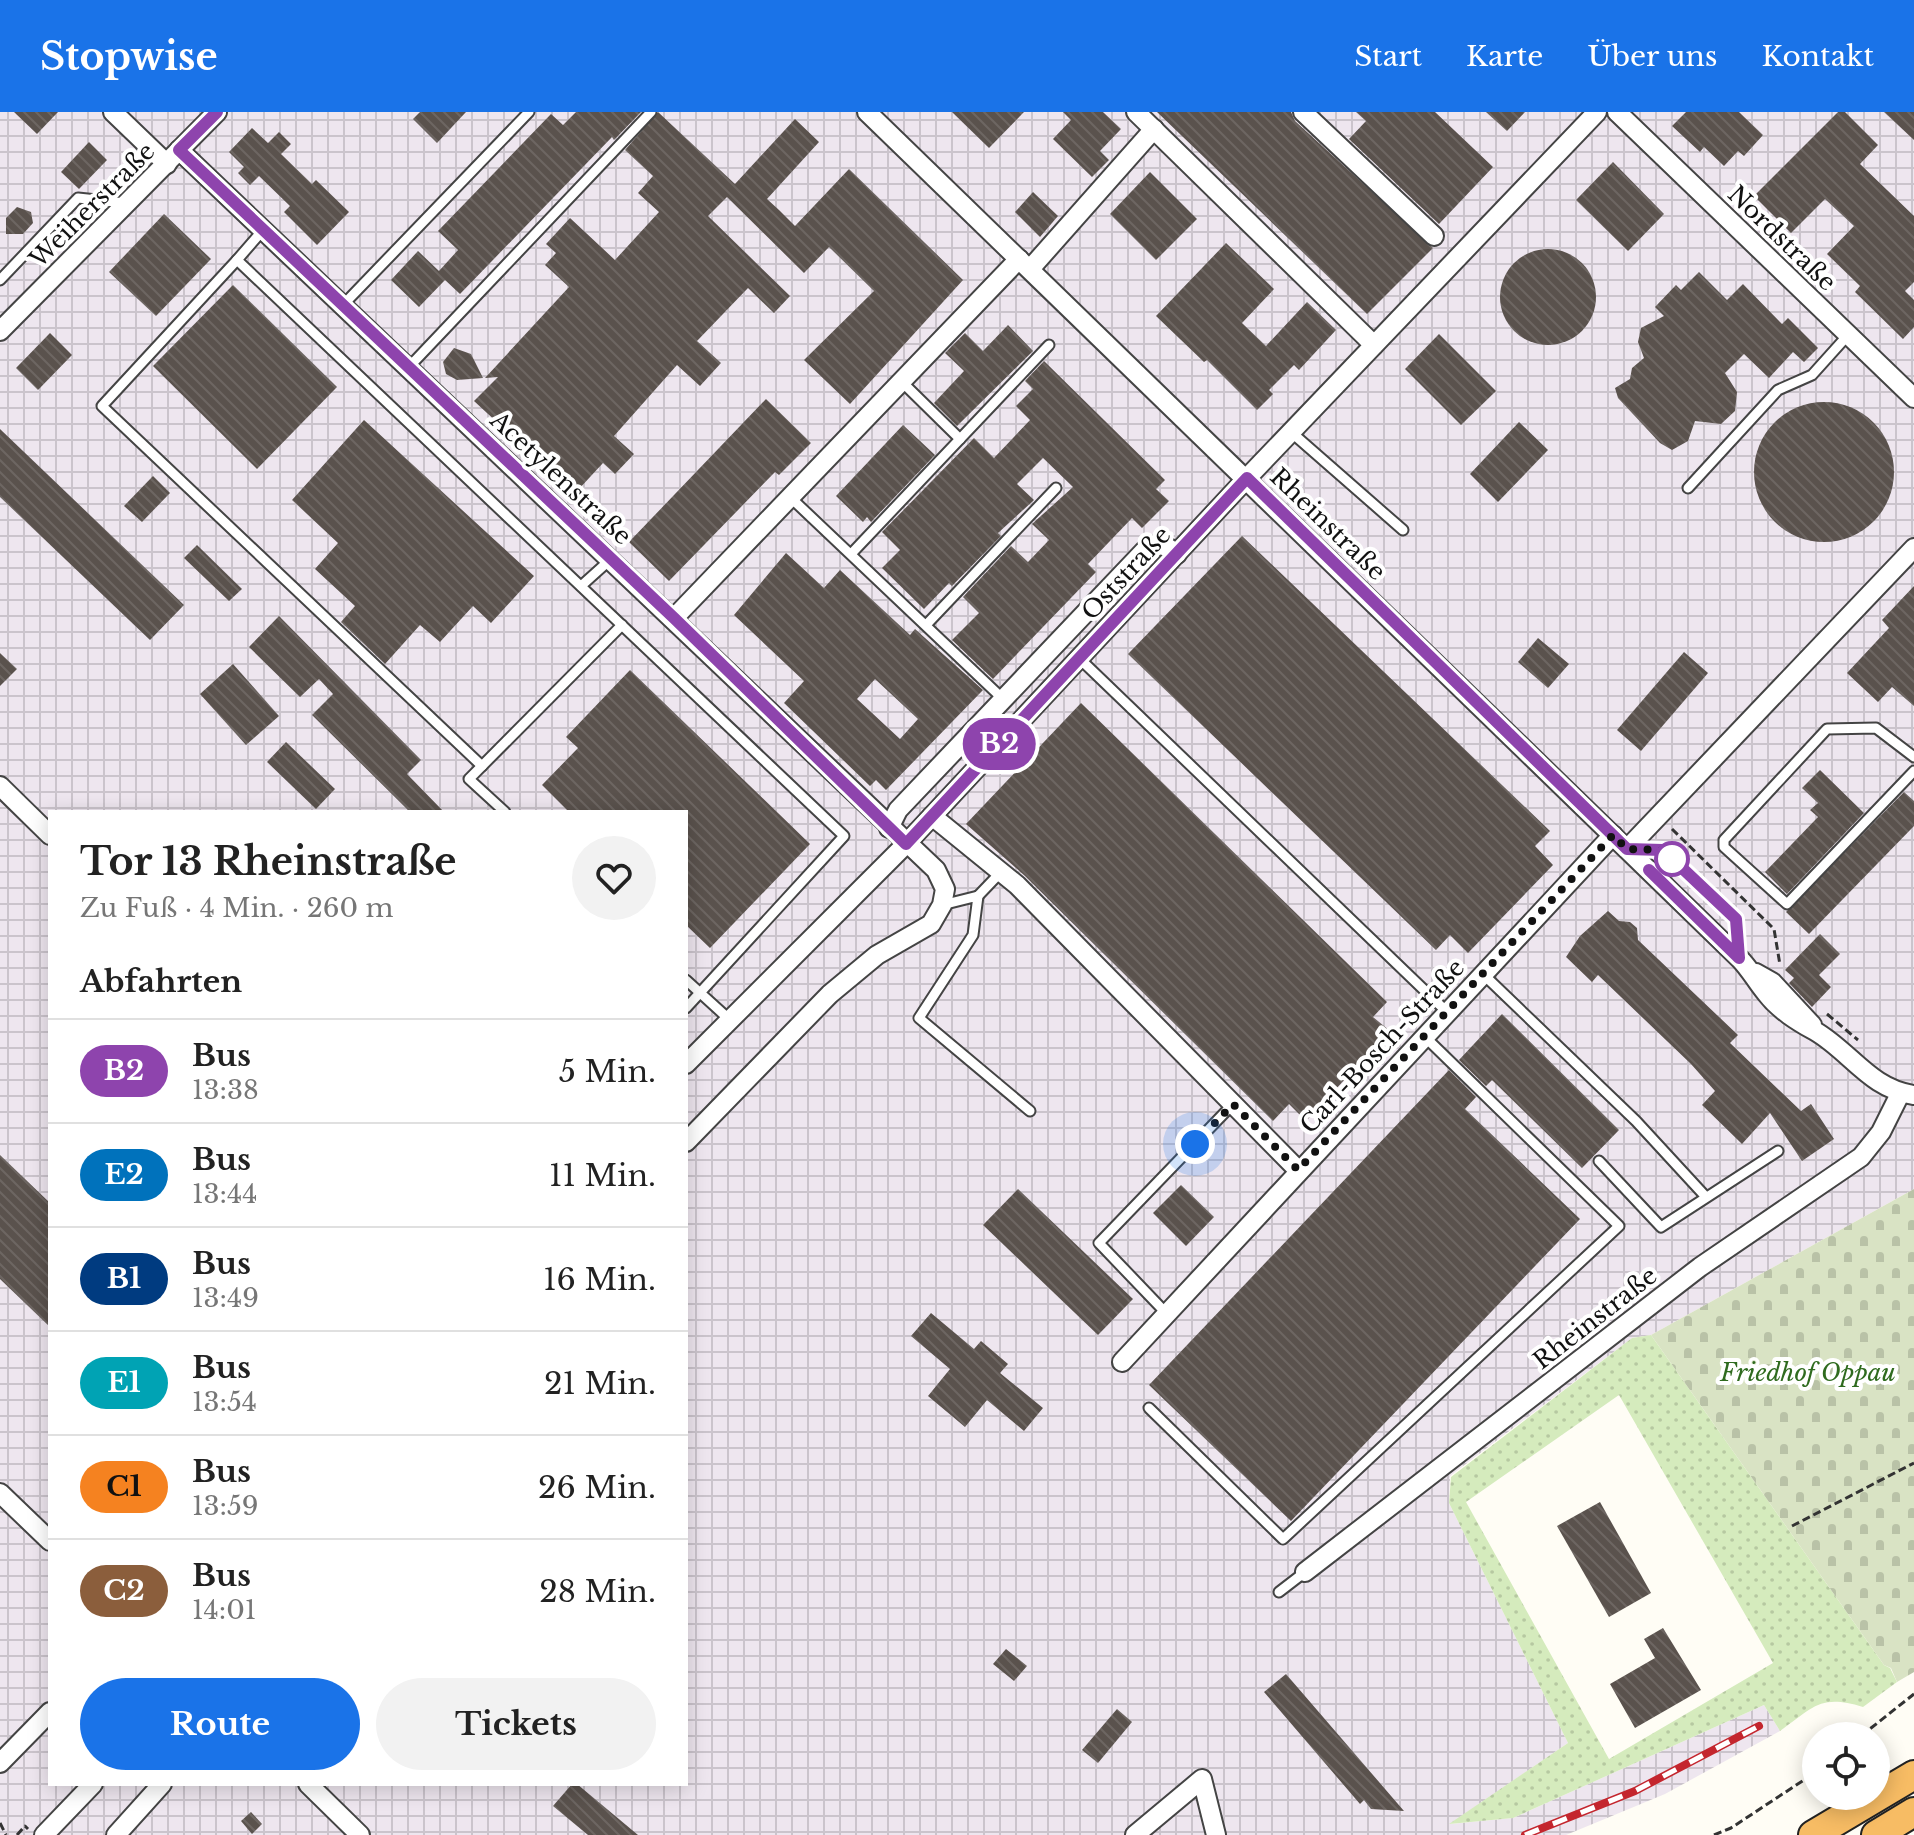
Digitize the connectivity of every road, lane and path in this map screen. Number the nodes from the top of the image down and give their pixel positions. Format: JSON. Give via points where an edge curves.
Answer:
{"nodes":[{"id":1,"x":113,"y":112,"type":"edge"},
{"id":2,"x":217,"y":112,"type":"edge"},
{"id":3,"x":529,"y":112,"type":"edge"},
{"id":4,"x":651,"y":112,"type":"edge"},
{"id":5,"x":867,"y":112,"type":"edge"},
{"id":6,"x":1136,"y":112,"type":"edge"},
{"id":7,"x":1303,"y":112,"type":"edge"},
{"id":8,"x":1597,"y":112,"type":"edge"},
{"id":9,"x":1617,"y":112,"type":"edge"},
{"id":10,"x":1154,"y":129,"type":"junction"},
{"id":11,"x":173,"y":157,"type":"junction"},
{"id":12,"x":128,"y":204,"type":"junction"},
{"id":13,"x":263,"y":230,"type":"junction"},
{"id":14,"x":1434,"y":236,"type":"dead end"},
{"id":15,"x":237,"y":260,"type":"junction"},
{"id":16,"x":1024,"y":264,"type":"junction"},
{"id":17,"x":0,"y":280,"type":"edge"},
{"id":18,"x":343,"y":305,"type":"junction"},
{"id":19,"x":0,"y":331,"type":"edge"},
{"id":20,"x":1848,"y":335,"type":"junction"},
{"id":21,"x":1049,"y":345,"type":"dead end"},
{"id":22,"x":1374,"y":345,"type":"junction"},
{"id":23,"x":409,"y":367,"type":"junction"},
{"id":24,"x":901,"y":381,"type":"junction"},
{"id":25,"x":1914,"y":398,"type":"edge"},
{"id":26,"x":1291,"y":432,"type":"junction"},
{"id":27,"x":960,"y":439,"type":"junction"},
{"id":28,"x":1247,"y":478,"type":"junction"},
{"id":29,"x":1056,"y":488,"type":"dead end"},
{"id":30,"x":1688,"y":488,"type":"dead end"},
{"id":31,"x":790,"y":497,"type":"junction"},
{"id":32,"x":1403,"y":530,"type":"dead end"},
{"id":33,"x":1914,"y":548,"type":"edge"},
{"id":34,"x":851,"y":554,"type":"junction"},
{"id":35,"x":1177,"y":554,"type":"junction"},
{"id":36,"x":611,"y":558,"type":"junction"},
{"id":37,"x":581,"y":586,"type":"junction"},
{"id":38,"x":674,"y":618,"type":"junction"},
{"id":39,"x":622,"y":625,"type":"junction"},
{"id":40,"x":926,"y":625,"type":"junction"},
{"id":41,"x":1080,"y":659,"type":"junction"},
{"id":42,"x":1003,"y":699,"type":"junction"},
{"id":43,"x":1914,"y":757,"type":"edge"},
{"id":44,"x":482,"y":766,"type":"junction"},
{"id":45,"x":1914,"y":771,"type":"edge"},
{"id":46,"x":0,"y":786,"type":"edge"},
{"id":47,"x":503,"y":810,"type":"edge"},
{"id":48,"x":932,"y":816,"type":"junction"},
{"id":49,"x":1655,"y":818,"type":"junction"},
{"id":50,"x":889,"y":828,"type":"junction"},
{"id":51,"x":48,"y":833,"type":"edge"},
{"id":52,"x":1613,"y":835,"type":"junction"},
{"id":53,"x":906,"y":844,"type":"junction"},
{"id":54,"x":1627,"y":849,"type":"junction"},
{"id":55,"x":1001,"y":872,"type":"junction"},
{"id":56,"x":978,"y":896,"type":"junction"},
{"id":57,"x":942,"y":905,"type":"junction"},
{"id":58,"x":1781,"y":970,"type":"dead end"},
{"id":59,"x":1483,"y":974,"type":"junction"},
{"id":60,"x":688,"y":982,"type":"edge"},
{"id":61,"x":700,"y":993,"type":"junction"},
{"id":62,"x":688,"y":1006,"type":"edge"},
{"id":63,"x":1822,"y":1010,"type":"dead end"},
{"id":64,"x":1447,"y":1012,"type":"junction"},
{"id":65,"x":730,"y":1020,"type":"junction"},
{"id":66,"x":1424,"y":1036,"type":"junction"},
{"id":67,"x":1865,"y":1046,"type":"dead end"},
{"id":68,"x":688,"y":1062,"type":"edge"},
{"id":69,"x":1907,"y":1094,"type":"edge"},
{"id":70,"x":1233,"y":1104,"type":"junction"},
{"id":71,"x":1030,"y":1111,"type":"dead end"},
{"id":72,"x":688,"y":1140,"type":"edge"},
{"id":73,"x":1778,"y":1151,"type":"dead end"},
{"id":74,"x":1599,"y":1161,"type":"dead end"},
{"id":75,"x":1298,"y":1170,"type":"junction"},
{"id":76,"x":1706,"y":1197,"type":"junction"},
{"id":77,"x":1166,"y":1313,"type":"junction"},
{"id":78,"x":1122,"y":1362,"type":"dead end"},
{"id":79,"x":1149,"y":1408,"type":"dead end"},
{"id":80,"x":1914,"y":1463,"type":"edge"},
{"id":81,"x":0,"y":1493,"type":"edge"},
{"id":82,"x":1792,"y":1526,"type":"dead end"},
{"id":83,"x":48,"y":1539,"type":"edge"},
{"id":84,"x":1305,"y":1572,"type":"joint"},
{"id":85,"x":1279,"y":1592,"type":"dead end"},
{"id":86,"x":1914,"y":1694,"type":"edge"},
{"id":87,"x":48,"y":1714,"type":"edge"},
{"id":88,"x":1879,"y":1722,"type":"edge"},
{"id":89,"x":0,"y":1763,"type":"edge"},
{"id":90,"x":1914,"y":1775,"type":"edge"},
{"id":91,"x":1802,"y":1781,"type":"edge"},
{"id":92,"x":91,"y":1786,"type":"edge"},
{"id":93,"x":160,"y":1786,"type":"edge"},
{"id":94,"x":310,"y":1786,"type":"edge"},
{"id":95,"x":1914,"y":1812,"type":"edge"},
{"id":96,"x":0,"y":1823,"type":"edge"},
{"id":97,"x":25,"y":1826,"type":"dead end"},
{"id":98,"x":6,"y":1835,"type":"edge"},
{"id":99,"x":17,"y":1835,"type":"edge"},
{"id":100,"x":44,"y":1835,"type":"edge"},
{"id":101,"x":116,"y":1835,"type":"edge"},
{"id":102,"x":360,"y":1835,"type":"edge"},
{"id":103,"x":1135,"y":1835,"type":"edge"},
{"id":104,"x":1216,"y":1835,"type":"edge"},
{"id":105,"x":1714,"y":1835,"type":"edge"},
{"id":106,"x":1813,"y":1835,"type":"edge"},
{"id":107,"x":1876,"y":1835,"type":"edge"}],
"edges":[{"from":1,"to":11,"type":"street","name":"Acetylenstraße"},
{"from":2,"to":11,"type":"street","name":"Weiherstraße"},
{"from":3,"to":18,"type":"lane"},
{"from":4,"to":23,"type":"lane"},
{"from":5,"to":16,"type":"street","name":"Rheinstraße"},
{"from":6,"to":10,"type":"street"},
{"from":7,"to":14,"type":"street"},
{"from":8,"to":22,"type":"street","name":"Oststraße"},
{"from":9,"to":20,"type":"street","name":"Nordstraße"},
{"from":10,"to":16,"type":"street"},
{"from":10,"to":22,"type":"street"},
{"from":11,"to":12,"type":"street","name":"Weiherstraße"},
{"from":11,"to":13,"type":"street","name":"Acetylenstraße"},
{"from":12,"to":17,"type":"lane","via":[[78,198]]},
{"from":12,"to":19,"type":"street","name":"Weiherstraße"},
{"from":13,"to":15,"type":"lane"},
{"from":13,"to":18,"type":"street","name":"Acetylenstraße"},
{"from":15,"to":37,"type":"lane"},
{"from":15,"to":44,"type":"lane","via":[[102,406]]},
{"from":16,"to":24,"type":"street"},
{"from":16,"to":28,"type":"street","name":"Rheinstraße"},
{"from":18,"to":23,"type":"street","name":"Acetylenstraße"},
{"from":20,"to":25,"type":"street","name":"Nordstraße"},
{"from":20,"to":30,"type":"lane","via":[[1812,375],[1778,390]]},
{"from":21,"to":27,"type":"lane"},
{"from":22,"to":26,"type":"street","name":"Oststraße"},
{"from":23,"to":36,"type":"street","name":"Acetylenstraße"},
{"from":24,"to":27,"type":"lane"},
{"from":24,"to":31,"type":"street"},
{"from":26,"to":28,"type":"street","name":"Oststraße"},
{"from":26,"to":32,"type":"lane"},
{"from":27,"to":34,"type":"lane"},
{"from":28,"to":35,"type":"street","name":"Oststraße"},
{"from":28,"to":52,"type":"street","name":"Rheinstraße"},
{"from":29,"to":40,"type":"lane"},
{"from":31,"to":34,"type":"lane"},
{"from":31,"to":38,"type":"street"},
{"from":33,"to":49,"type":"street"},
{"from":34,"to":40,"type":"lane"},
{"from":35,"to":41,"type":"street","name":"Oststraße"},
{"from":35,"to":42,"type":"street","via":[[1168,546],[1147,548]]},
{"from":36,"to":37,"type":"lane"},
{"from":36,"to":38,"type":"street","name":"Acetylenstraße"},
{"from":37,"to":39,"type":"lane"},
{"from":38,"to":50,"type":"street","name":"Acetylenstraße"},
{"from":39,"to":44,"type":"lane"},
{"from":39,"to":61,"type":"lane","via":[[844,836]]},
{"from":40,"to":42,"type":"lane"},
{"from":41,"to":48,"type":"street","name":"Oststraße"},
{"from":41,"to":64,"type":"lane"},
{"from":42,"to":50,"type":"street","via":[[898,810]]},
{"from":43,"to":45,"type":"lane","via":[[1876,728],[1827,729],[1724,840],[1724,847],[1787,904]]},
{"from":44,"to":47,"type":"lane","via":[[469,779]]},
{"from":46,"to":51,"type":"street"},
{"from":48,"to":53,"type":"street","name":"Oststraße"},
{"from":48,"to":55,"type":"street"},
{"from":49,"to":54,"type":"street"},
{"from":49,"to":58,"type":"path","via":[[1774,929]]},
{"from":50,"to":53,"type":"street","name":"Acetylenstraße"},
{"from":52,"to":54,"type":"street","name":"Rheinstraße"},
{"from":52,"to":59,"type":"street","name":"Carl-Bosch-Straße"},
{"from":53,"to":57,"type":"street","name":"Acetylenstraße","via":[[936,870],[945,889]]},
{"from":53,"to":65,"type":"street","name":"Oststraße"},
{"from":54,"to":69,"type":"street","name":"Rheinstraße","via":[[1754,972],[1772,982],[1789,1007],[1809,1018],[1815,1032],[1870,1079]]},
{"from":55,"to":56,"type":"lane"},
{"from":55,"to":70,"type":"street"},
{"from":56,"to":57,"type":"lane"},
{"from":56,"to":71,"type":"lane","via":[[973,935],[919,1018]]},
{"from":57,"to":72,"type":"street","via":[[931,924],[877,955],[830,994]]},
{"from":59,"to":64,"type":"street","name":"Carl-Bosch-Straße"},
{"from":59,"to":76,"type":"lane","via":[[1636,1121]]},
{"from":60,"to":61,"type":"lane"},
{"from":61,"to":62,"type":"lane"},
{"from":61,"to":65,"type":"lane"},
{"from":63,"to":67,"type":"path"},
{"from":64,"to":66,"type":"street","name":"Carl-Bosch-Straße"},
{"from":65,"to":68,"type":"street","name":"Oststraße"},
{"from":66,"to":75,"type":"street","name":"Carl-Bosch-Straße"},
{"from":66,"to":79,"type":"lane","via":[[1619,1226],[1283,1539]]},
{"from":69,"to":84,"type":"street","name":"Rheinstraße","via":[[1861,1157],[1700,1267]]},
{"from":70,"to":75,"type":"street"},
{"from":70,"to":77,"type":"lane","via":[[1099,1243]]},
{"from":73,"to":76,"type":"lane"},
{"from":74,"to":76,"type":"lane","via":[[1661,1227]]},
{"from":75,"to":77,"type":"street","name":"Carl-Bosch-Straße"},
{"from":77,"to":78,"type":"street","name":"Carl-Bosch-Straße"},
{"from":80,"to":82,"type":"path"},
{"from":81,"to":83,"type":"street"},
{"from":84,"to":85,"type":"lane"},
{"from":86,"to":88,"type":"path"},
{"from":87,"to":89,"type":"street"},
{"from":90,"to":106,"type":"highway"},
{"from":91,"to":105,"type":"path"},
{"from":92,"to":100,"type":"street"},
{"from":93,"to":101,"type":"street"},
{"from":94,"to":102,"type":"street"},
{"from":95,"to":107,"type":"highway"},
{"from":96,"to":98,"type":"path"},
{"from":97,"to":99,"type":"path"},
{"from":103,"to":104,"type":"street","via":[[1202,1779]]}]}
